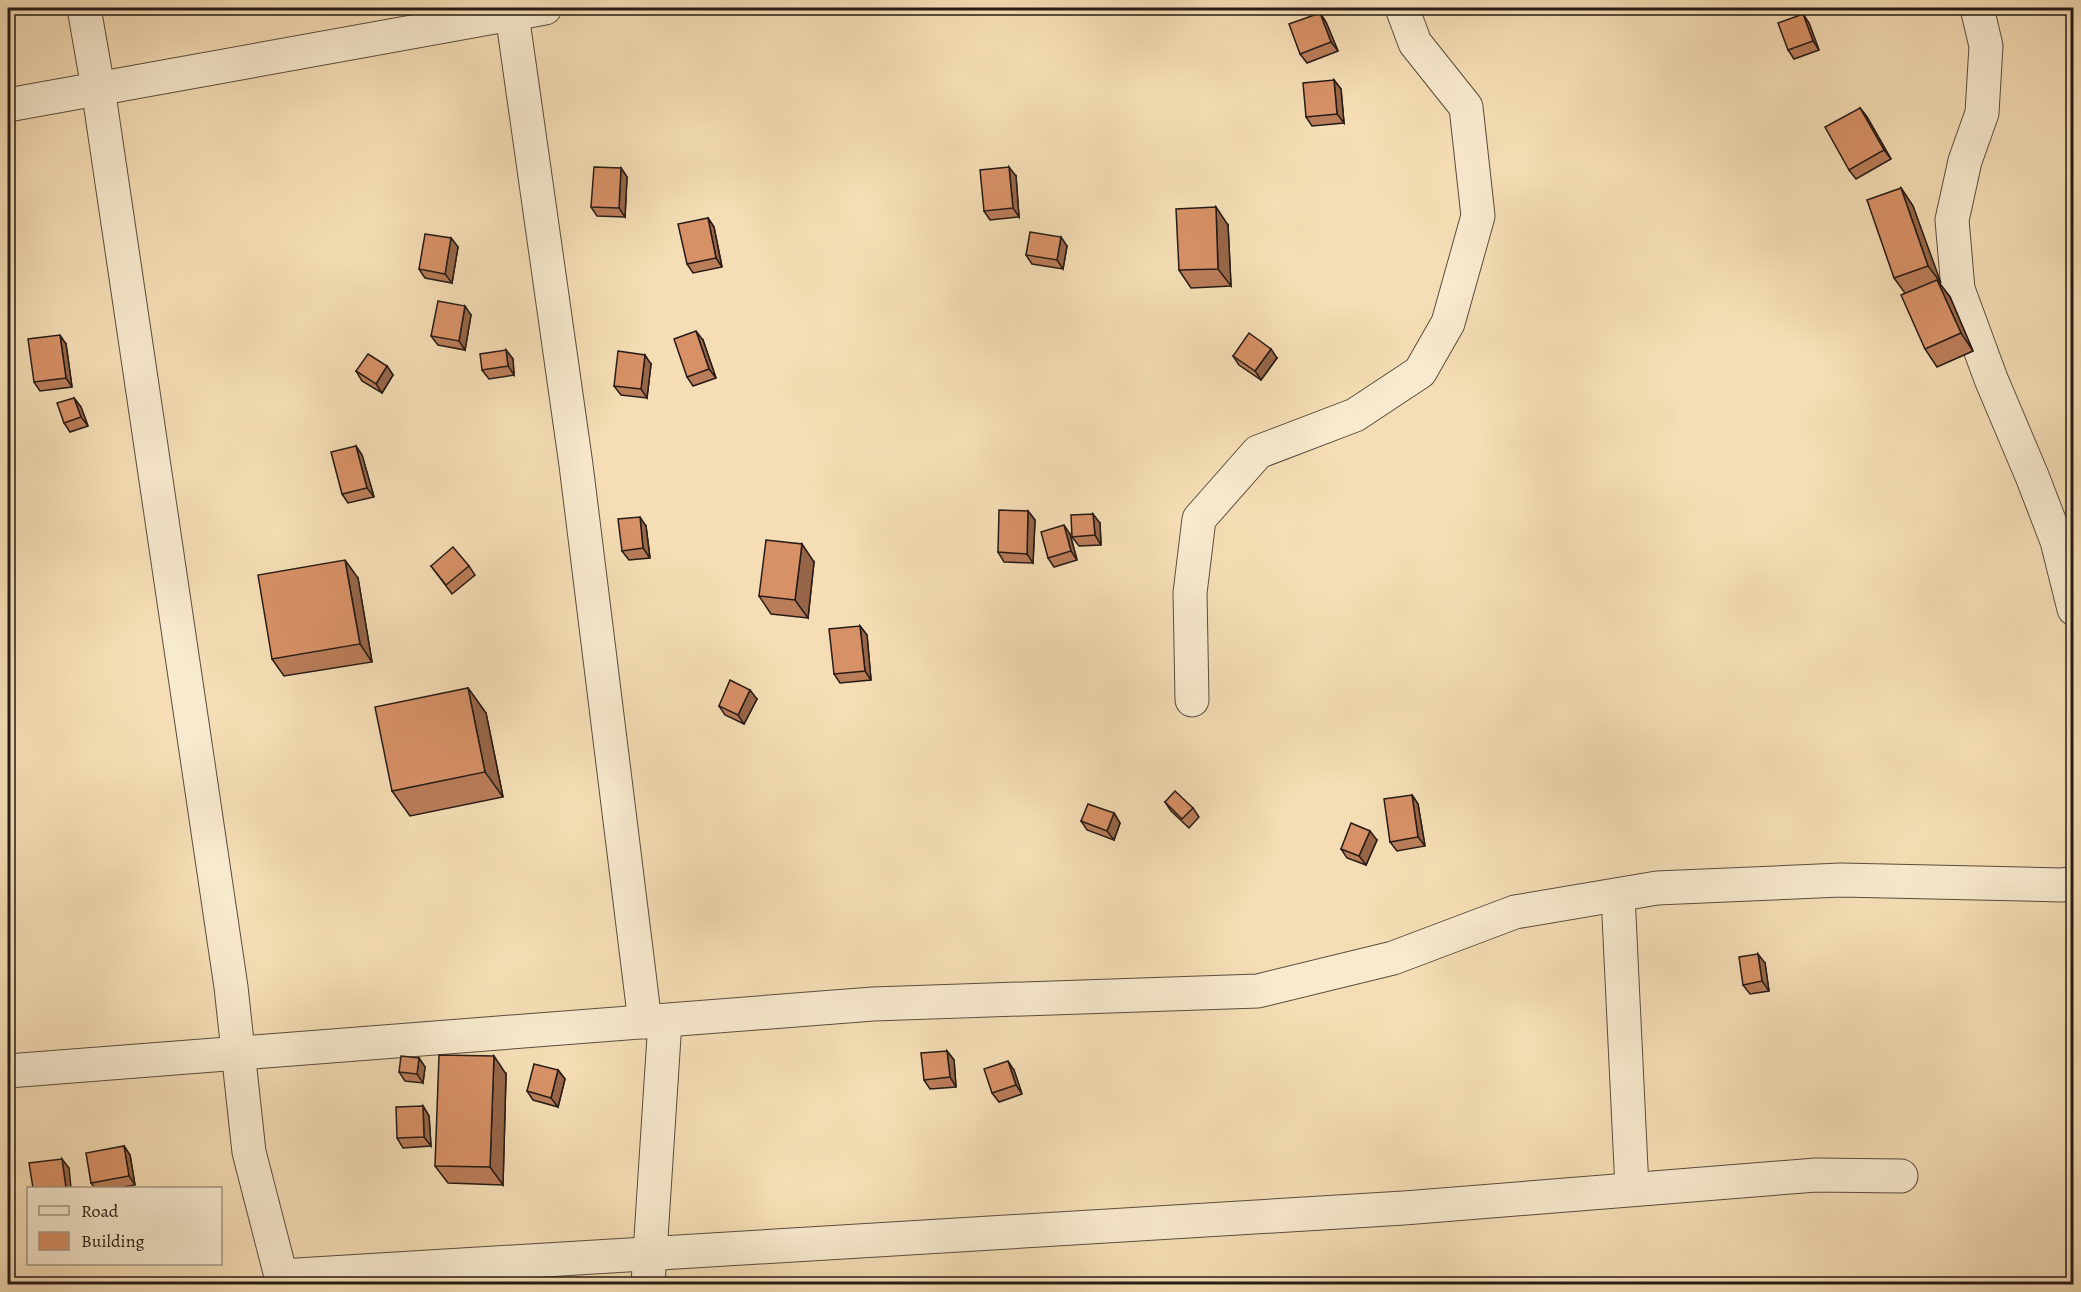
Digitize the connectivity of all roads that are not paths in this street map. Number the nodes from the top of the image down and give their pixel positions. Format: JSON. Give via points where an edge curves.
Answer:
{"nodes":[{"id":1,"x":84,"y":8,"type":"edge"},
{"id":2,"x":545,"y":8,"type":"edge"},
{"id":3,"x":1402,"y":8,"type":"edge"},
{"id":4,"x":1977,"y":8,"type":"edge"},
{"id":5,"x":512,"y":14,"type":"junction"},
{"id":6,"x":98,"y":88,"type":"junction"},
{"id":7,"x":8,"y":105,"type":"edge"},
{"id":8,"x":2073,"y":609,"type":"edge"},
{"id":9,"x":1192,"y":700,"type":"dead end"},
{"id":10,"x":2073,"y":884,"type":"edge"},
{"id":11,"x":1618,"y":894,"type":"junction"},
{"id":12,"x":655,"y":1021,"type":"junction"},
{"id":13,"x":238,"y":1054,"type":"junction"},
{"id":14,"x":8,"y":1071,"type":"edge"},
{"id":15,"x":1901,"y":1176,"type":"dead end"},
{"id":16,"x":1632,"y":1189,"type":"junction"},
{"id":17,"x":649,"y":1269,"type":"edge"},
{"id":18,"x":282,"y":1280,"type":"edge"}],
"edges":[{"from":1,"to":6,"type":"street"},
{"from":2,"to":5,"type":"street"},
{"from":3,"to":9,"type":"street","via":[[1415,43],[1466,107],[1478,216],[1448,323],[1420,372],[1355,414],[1258,452],[1199,519],[1190,593]]},
{"from":4,"to":8,"type":"street","via":[[1986,46],[1982,113],[1965,161],[1952,220],[1958,289],[2053,531]]},
{"from":5,"to":6,"type":"street"},
{"from":5,"to":12,"type":"street"},
{"from":6,"to":7,"type":"street"},
{"from":6,"to":13,"type":"street"},
{"from":10,"to":11,"type":"street","via":[[1841,880],[1657,888]]},
{"from":11,"to":12,"type":"street","via":[[1515,912],[1393,958],[1258,991],[873,1004]]},
{"from":11,"to":16,"type":"street"},
{"from":12,"to":13,"type":"street"},
{"from":12,"to":17,"type":"street"},
{"from":13,"to":14,"type":"street"},
{"from":13,"to":18,"type":"street","via":[[249,1152]]},
{"from":15,"to":16,"type":"street","via":[[1816,1175]]},
{"from":16,"to":17,"type":"street"},
{"from":17,"to":18,"type":"street"}]}
